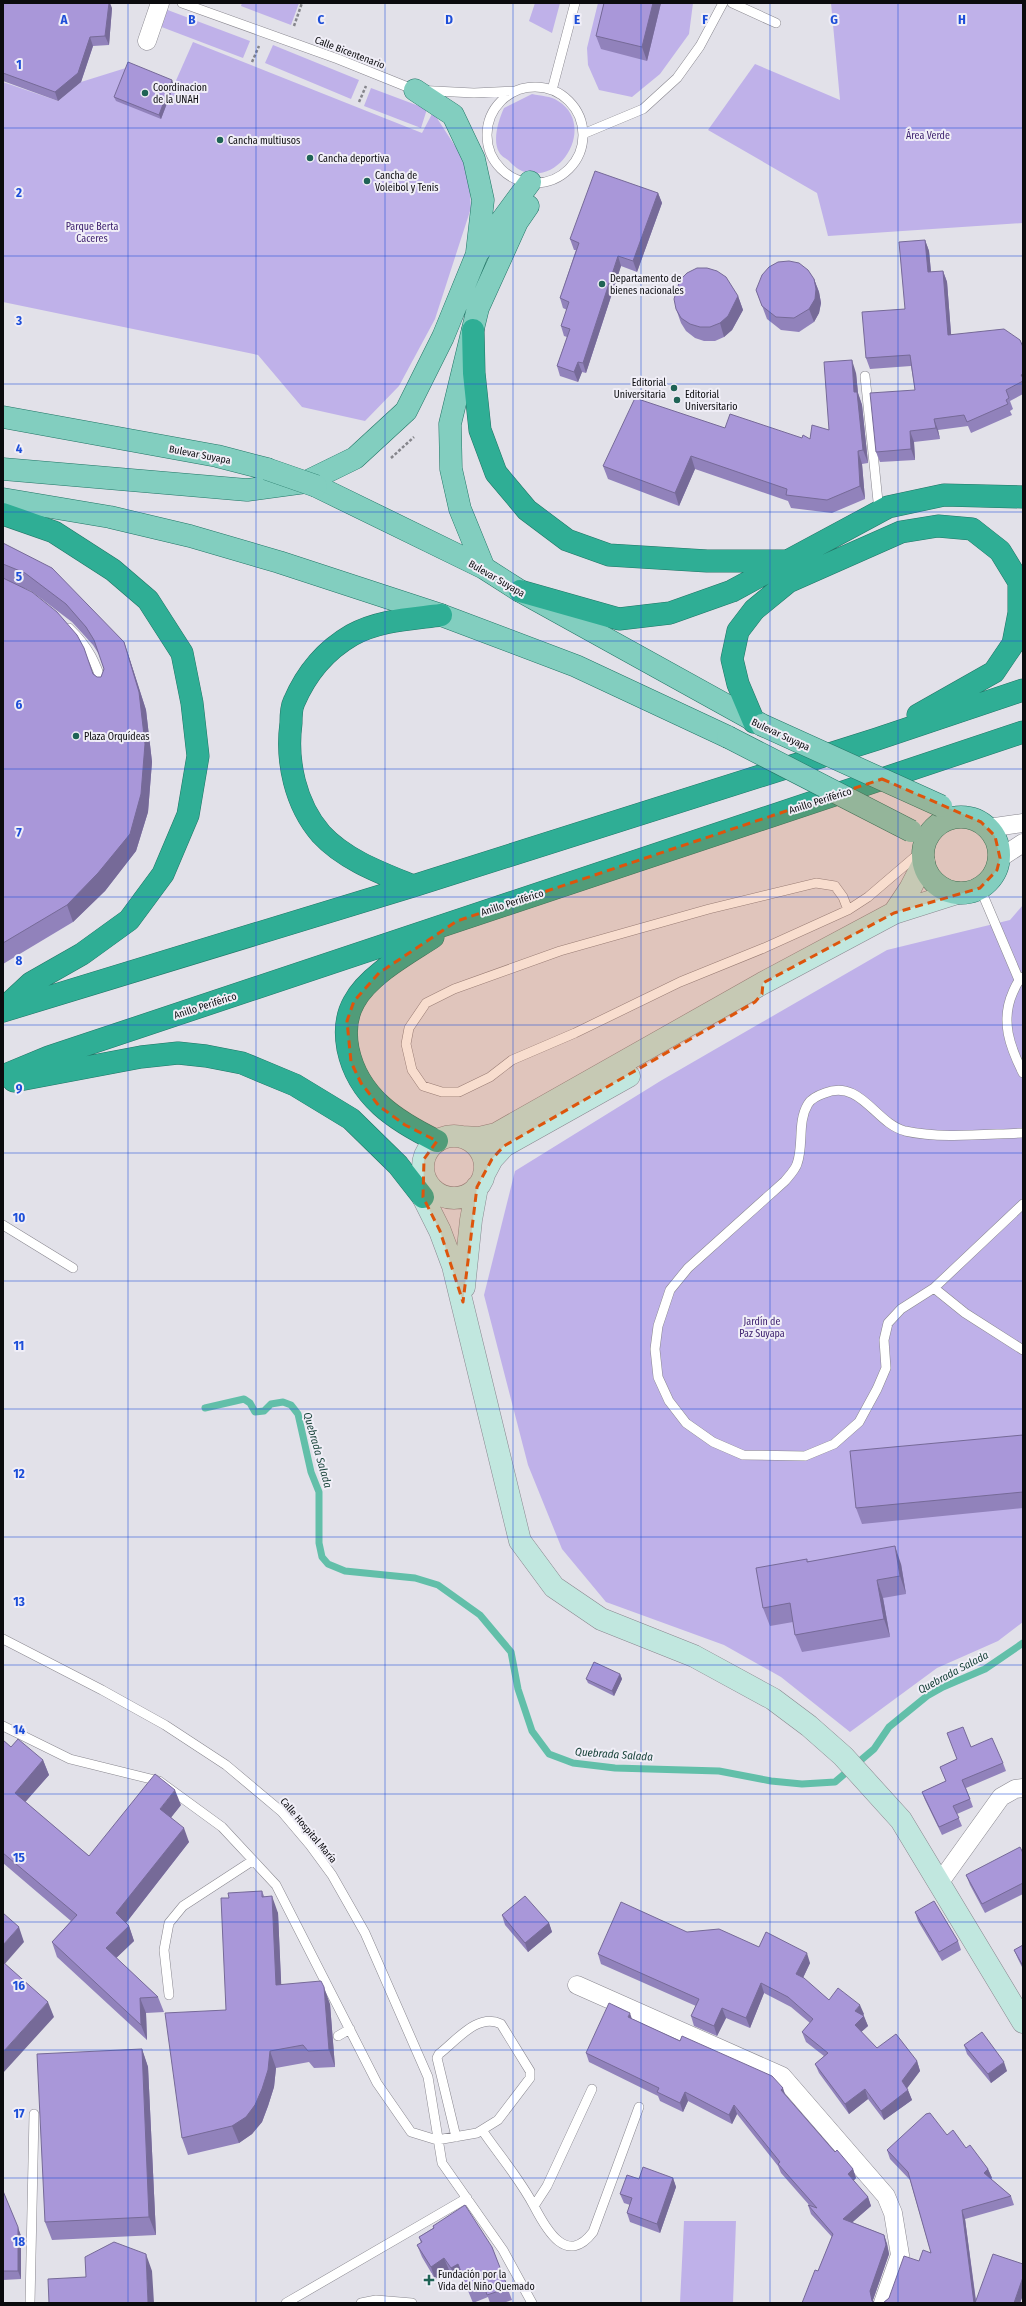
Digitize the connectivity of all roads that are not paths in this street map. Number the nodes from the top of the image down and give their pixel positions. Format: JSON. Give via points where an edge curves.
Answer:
{"nodes":[{"id":1,"x":160,"y":3,"type":"edge"},
{"id":2,"x":182,"y":3,"type":"edge"},
{"id":3,"x":576,"y":3,"type":"edge"},
{"id":4,"x":724,"y":3,"type":"edge"},
{"id":5,"x":732,"y":3,"type":"edge"},
{"id":6,"x":776,"y":23,"type":"dead end"},
{"id":7,"x":147,"y":41,"type":"dead end"},
{"id":8,"x":415,"y":90,"type":"junction"},
{"id":9,"x":552,"y":90,"type":"junction"},
{"id":10,"x":515,"y":91,"type":"junction"},
{"id":11,"x":582,"y":134,"type":"junction"},
{"id":12,"x":538,"y":182,"type":"junction"},
{"id":13,"x":477,"y":254,"type":"junction"},
{"id":14,"x":473,"y":330,"type":"junction"},
{"id":15,"x":865,"y":376,"type":"dead end"},
{"id":16,"x":3,"y":417,"type":"edge"},
{"id":17,"x":3,"y":469,"type":"edge"},
{"id":18,"x":1023,"y":497,"type":"edge"},
{"id":19,"x":3,"y":499,"type":"edge"},
{"id":20,"x":880,"y":512,"type":"junction"},
{"id":21,"x":3,"y":514,"type":"edge"},
{"id":22,"x":787,"y":561,"type":"junction"},
{"id":23,"x":484,"y":568,"type":"junction"},
{"id":24,"x":520,"y":591,"type":"junction"},
{"id":25,"x":441,"y":615,"type":"junction"},
{"id":26,"x":62,"y":622,"type":"edge"},
{"id":27,"x":105,"y":689,"type":"edge"},
{"id":28,"x":1023,"y":690,"type":"edge"},
{"id":29,"x":758,"y":723,"type":"junction"},
{"id":30,"x":1023,"y":732,"type":"edge"},
{"id":31,"x":877,"y":739,"type":"junction"},
{"id":32,"x":1023,"y":746,"type":"edge"},
{"id":33,"x":928,"y":764,"type":"junction"},
{"id":34,"x":963,"y":816,"type":"junction"},
{"id":35,"x":1023,"y":823,"type":"edge"},
{"id":36,"x":988,"y":828,"type":"junction"},
{"id":37,"x":1023,"y":843,"type":"edge"},
{"id":38,"x":921,"y":845,"type":"junction"},
{"id":39,"x":1000,"y":858,"type":"junction"},
{"id":40,"x":413,"y":886,"type":"junction"},
{"id":41,"x":980,"y":888,"type":"junction"},
{"id":42,"x":957,"y":893,"type":"junction"},
{"id":43,"x":848,"y":910,"type":"junction"},
{"id":44,"x":894,"y":913,"type":"junction"},
{"id":45,"x":457,"y":921,"type":"junction"},
{"id":46,"x":1021,"y":978,"type":"edge"},
{"id":47,"x":763,"y":983,"type":"junction"},
{"id":48,"x":3,"y":1010,"type":"edge"},
{"id":49,"x":1023,"y":1074,"type":"edge"},
{"id":50,"x":3,"y":1076,"type":"edge"},
{"id":51,"x":3,"y":1083,"type":"edge"},
{"id":52,"x":1023,"y":1134,"type":"edge"},
{"id":53,"x":462,"y":1137,"type":"junction"},
{"id":54,"x":437,"y":1142,"type":"junction"},
{"id":55,"x":481,"y":1181,"type":"junction"},
{"id":56,"x":424,"y":1189,"type":"junction"},
{"id":57,"x":1023,"y":1204,"type":"edge"},
{"id":58,"x":433,"y":1218,"type":"junction"},
{"id":59,"x":471,"y":1220,"type":"junction"},
{"id":60,"x":3,"y":1225,"type":"edge"},
{"id":61,"x":73,"y":1268,"type":"dead end"},
{"id":62,"x":934,"y":1288,"type":"junction"},
{"id":63,"x":463,"y":1302,"type":"junction"},
{"id":64,"x":1023,"y":1350,"type":"edge"},
{"id":65,"x":3,"y":1639,"type":"edge"},
{"id":66,"x":3,"y":1726,"type":"edge"},
{"id":67,"x":1023,"y":1788,"type":"edge"},
{"id":68,"x":252,"y":1861,"type":"junction"},
{"id":69,"x":940,"y":1882,"type":"junction"},
{"id":70,"x":577,"y":1985,"type":"dead end"},
{"id":71,"x":169,"y":1995,"type":"dead end"},
{"id":72,"x":1023,"y":2022,"type":"edge"},
{"id":73,"x":350,"y":2029,"type":"junction"},
{"id":74,"x":338,"y":2036,"type":"dead end"},
{"id":75,"x":592,"y":2089,"type":"dead end"},
{"id":76,"x":639,"y":2107,"type":"dead end"},
{"id":77,"x":34,"y":2114,"type":"dead end"},
{"id":78,"x":482,"y":2130,"type":"junction"},
{"id":79,"x":456,"y":2137,"type":"junction"},
{"id":80,"x":437,"y":2140,"type":"junction"},
{"id":81,"x":467,"y":2198,"type":"junction"},
{"id":82,"x":534,"y":2206,"type":"junction"},
{"id":83,"x":30,"y":2303,"type":"edge"},
{"id":84,"x":286,"y":2303,"type":"edge"},
{"id":85,"x":361,"y":2303,"type":"edge"},
{"id":86,"x":412,"y":2303,"type":"edge"},
{"id":87,"x":532,"y":2303,"type":"edge"},
{"id":88,"x":884,"y":2303,"type":"edge"}],
"edges":[{"from":1,"to":7,"type":"street"},
{"from":2,"to":8,"type":"lane","name":"Calle Bicentenario"},
{"from":3,"to":9,"type":"lane"},
{"from":4,"to":11,"type":"lane","via":[[700,46],[677,78],[643,109]]},
{"from":5,"to":6,"type":"lane"},
{"from":8,"to":10,"type":"lane","name":"Calle Bicentenario","via":[[474,93]]},
{"from":8,"to":13,"type":"main road","via":[[453,115],[474,159],[483,200]]},
{"from":9,"to":10,"type":"lane","via":[[533,87]]},
{"from":9,"to":11,"type":"lane","via":[[573,106],[580,118]]},
{"from":10,"to":12,"type":"lane","via":[[500,102],[489,118],[486,135],[490,153],[499,168],[513,178]]},
{"from":11,"to":12,"type":"lane","via":[[580,150],[573,164],[561,175]]},
{"from":12,"to":13,"type":"main road"},
{"from":12,"to":14,"type":"main road","via":[[478,308]]},
{"from":13,"to":17,"type":"main road","via":[[444,337],[406,411],[355,458],[332,471],[306,482],[247,490]]},
{"from":14,"to":22,"type":"highway","via":[[474,373],[480,430],[489,459],[496,473],[527,510],[566,540],[610,555],[707,561]]},
{"from":14,"to":23,"type":"main road","via":[[450,424],[450,463],[460,509]]},
{"from":15,"to":20,"type":"lane"},
{"from":16,"to":23,"type":"main road","name":"Bulevar Suyapa","bridge":true,"via":[[217,456],[267,469],[316,486]]},
{"from":18,"to":20,"type":"highway","via":[[944,495],[888,507]]},
{"from":19,"to":25,"type":"main road","via":[[110,517],[190,536]]},
{"from":20,"to":22,"type":"highway"},
{"from":21,"to":48,"type":"highway","via":[[54,532],[113,570],[148,600],[182,653],[192,703],[198,756],[188,815],[163,874],[129,920],[82,954],[31,983]]},
{"from":22,"to":24,"type":"highway","via":[[732,591],[670,613],[619,619]]},
{"from":23,"to":24,"type":"main road","name":"Bulevar Suyapa"},
{"from":24,"to":29,"type":"main road","name":"Bulevar Suyapa"},
{"from":25,"to":38,"type":"main road","bridge":true,"via":[[576,666],[728,736]]},
{"from":25,"to":40,"type":"highway","via":[[382,623],[353,635],[324,655],[307,677],[293,704],[289,738],[291,775],[304,807],[321,834],[346,855]]},
{"from":26,"to":27,"type":"lane","via":[[79,637],[95,660]]},
{"from":28,"to":31,"type":"highway"},
{"from":29,"to":31,"type":"highway","via":[[738,684],[732,659],[738,631],[754,610],[788,582],[901,532],[938,526],[972,529],[1000,551],[1019,582],[1019,613],[1013,644],[994,672]]},
{"from":29,"to":34,"type":"main road","name":"Bulevar Suyapa","bridge":true},
{"from":30,"to":33,"type":"highway","name":"Anillo Periférico"},
{"from":31,"to":40,"type":"highway"},
{"from":32,"to":33,"type":"highway"},
{"from":33,"to":45,"type":"highway","name":"Anillo Periférico"},
{"from":34,"to":36,"type":"main road","via":[[981,822]]},
{"from":34,"to":38,"type":"main road","via":[[941,822]]},
{"from":35,"to":36,"type":"street"},
{"from":36,"to":39,"type":"main road","via":[[995,836]]},
{"from":37,"to":39,"type":"street"},
{"from":38,"to":42,"type":"main road","via":[[928,873],[936,883]]},
{"from":38,"to":43,"type":"lane","via":[[868,897]]},
{"from":38,"to":44,"type":"street","via":[[910,889]]},
{"from":39,"to":41,"type":"main road","via":[[997,870]]},
{"from":40,"to":48,"type":"highway"},
{"from":41,"to":42,"type":"main road"},
{"from":41,"to":46,"type":"lane"},
{"from":42,"to":44,"type":"street"},
{"from":43,"to":43,"type":"lane","via":[[680,982],[512,1060],[490,1077],[459,1092],[442,1092],[423,1086],[412,1070],[406,1044],[409,1028],[426,1003],[454,989],[560,951],[709,909],[816,883],[836,886],[844,897]]},
{"from":44,"to":47,"type":"street"},
{"from":45,"to":50,"type":"highway","name":"Anillo Periférico","via":[[49,1057]]},
{"from":45,"to":54,"type":"highway","via":[[379,973],[354,1001],[347,1021],[346,1040],[351,1062],[360,1083],[379,1106],[405,1126]]},
{"from":46,"to":49,"type":"lane","via":[[1011,997],[1006,1018],[1009,1042]]},
{"from":47,"to":53,"type":"street","via":[[496,1134],[479,1138]]},
{"from":47,"to":55,"type":"street","via":[[762,994],[755,1002],[504,1146],[492,1159]]},
{"from":51,"to":56,"type":"highway","via":[[141,1057],[178,1054],[242,1063],[295,1085],[351,1119]]},
{"from":52,"to":62,"type":"lane","via":[[927,1134],[904,1130],[885,1122],[874,1108],[858,1096],[845,1091],[830,1090],[818,1095],[808,1104],[802,1118],[796,1165],[785,1181],[688,1268],[670,1290],[658,1326],[655,1349],[658,1377],[669,1401],[686,1423],[713,1442],[743,1455],[804,1456],[834,1444],[859,1422],[886,1368],[884,1340],[888,1323],[901,1309]]},
{"from":53,"to":54,"type":"street","via":[[449,1137]]},
{"from":53,"to":55,"type":"street","via":[[480,1151],[484,1162]]},
{"from":54,"to":56,"type":"street","via":[[429,1149],[424,1159]]},
{"from":55,"to":56,"type":"street","via":[[468,1195],[456,1198]]},
{"from":55,"to":59,"type":"street"},
{"from":56,"to":58,"type":"street"},
{"from":57,"to":62,"type":"lane"},
{"from":58,"to":59,"type":"street","via":[[452,1227],[462,1226]]},
{"from":58,"to":63,"type":"street","via":[[453,1266]]},
{"from":59,"to":63,"type":"street"},
{"from":60,"to":61,"type":"lane"},
{"from":62,"to":64,"type":"lane","via":[[965,1313]]},
{"from":63,"to":69,"type":"street","via":[[520,1541],[554,1587],[601,1619],[694,1656],[772,1699],[809,1726],[844,1756],[901,1820]]},
{"from":65,"to":80,"type":"lane","name":"Calle Hospital María","via":[[165,1725],[226,1765],[282,1812],[332,1875],[376,1958],[428,2077]]},
{"from":66,"to":68,"type":"lane","via":[[70,1759],[159,1781],[222,1827]]},
{"from":67,"to":69,"type":"street","via":[[1015,1789],[1001,1797]]},
{"from":68,"to":71,"type":"lane","via":[[182,1906],[169,1923],[164,1950]]},
{"from":68,"to":73,"type":"lane","via":[[276,1885]]},
{"from":69,"to":72,"type":"street"},
{"from":70,"to":88,"type":"street","via":[[782,2076],[886,2196],[893,2213],[900,2255]]},
{"from":73,"to":74,"type":"lane"},
{"from":73,"to":80,"type":"lane","via":[[377,2083],[411,2132]]},
{"from":75,"to":82,"type":"lane","via":[[547,2186]]},
{"from":76,"to":82,"type":"lane","via":[[594,2232],[584,2243],[574,2246],[562,2244],[546,2229]]},
{"from":77,"to":83,"type":"lane"},
{"from":78,"to":79,"type":"lane"},
{"from":78,"to":79,"type":"lane","via":[[498,2120],[530,2078],[530,2071],[506,2030],[494,2020],[476,2024],[437,2058]]},
{"from":78,"to":82,"type":"lane","via":[[525,2188]]},
{"from":79,"to":80,"type":"lane"},
{"from":80,"to":81,"type":"lane","name":"Calle Hospital María","via":[[442,2163]]},
{"from":81,"to":84,"type":"lane"},
{"from":81,"to":87,"type":"lane","name":"Calle Hospital María","via":[[503,2250]]},
{"from":85,"to":86,"type":"lane","via":[[376,2300]]}]}
